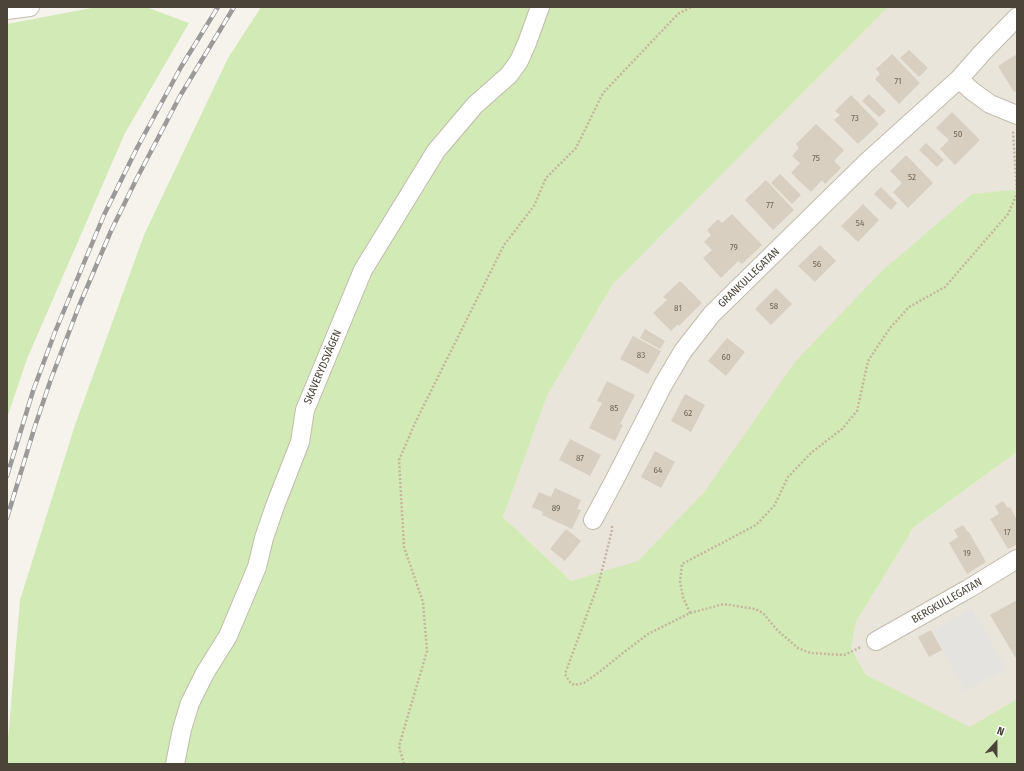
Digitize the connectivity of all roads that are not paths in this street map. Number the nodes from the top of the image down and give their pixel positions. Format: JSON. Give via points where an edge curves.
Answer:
{"nodes":[{"id":1,"x":30,"y":7,"type":"edge"},
{"id":2,"x":540,"y":7,"type":"edge"},
{"id":3,"x":7,"y":10,"type":"edge"},
{"id":4,"x":1017,"y":17,"type":"edge"},
{"id":5,"x":959,"y":79,"type":"junction"},
{"id":6,"x":1016,"y":115,"type":"edge"},
{"id":7,"x":593,"y":520,"type":"dead end"},
{"id":8,"x":1017,"y":560,"type":"edge"},
{"id":9,"x":876,"y":641,"type":"road end"},
{"id":10,"x":175,"y":764,"type":"edge"}],
"edges":[{"from":1,"to":3,"type":"street"},
{"from":2,"to":10,"type":"street","name":"SKAVERYDSVÄGEN","via":[[519,61],[509,75],[475,105],[436,151],[363,270],[305,410],[300,442],[264,538],[258,568],[228,636],[190,703]]},
{"from":4,"to":5,"type":"street","name":"GRANKULLEGATAN"},
{"from":5,"to":6,"type":"street","via":[[990,104]]},
{"from":5,"to":7,"type":"street","name":"GRANKULLEGATAN","via":[[867,162],[712,314],[683,351],[663,385]]},
{"from":8,"to":9,"type":"street","name":"BERGKULLEGATAN"}]}
